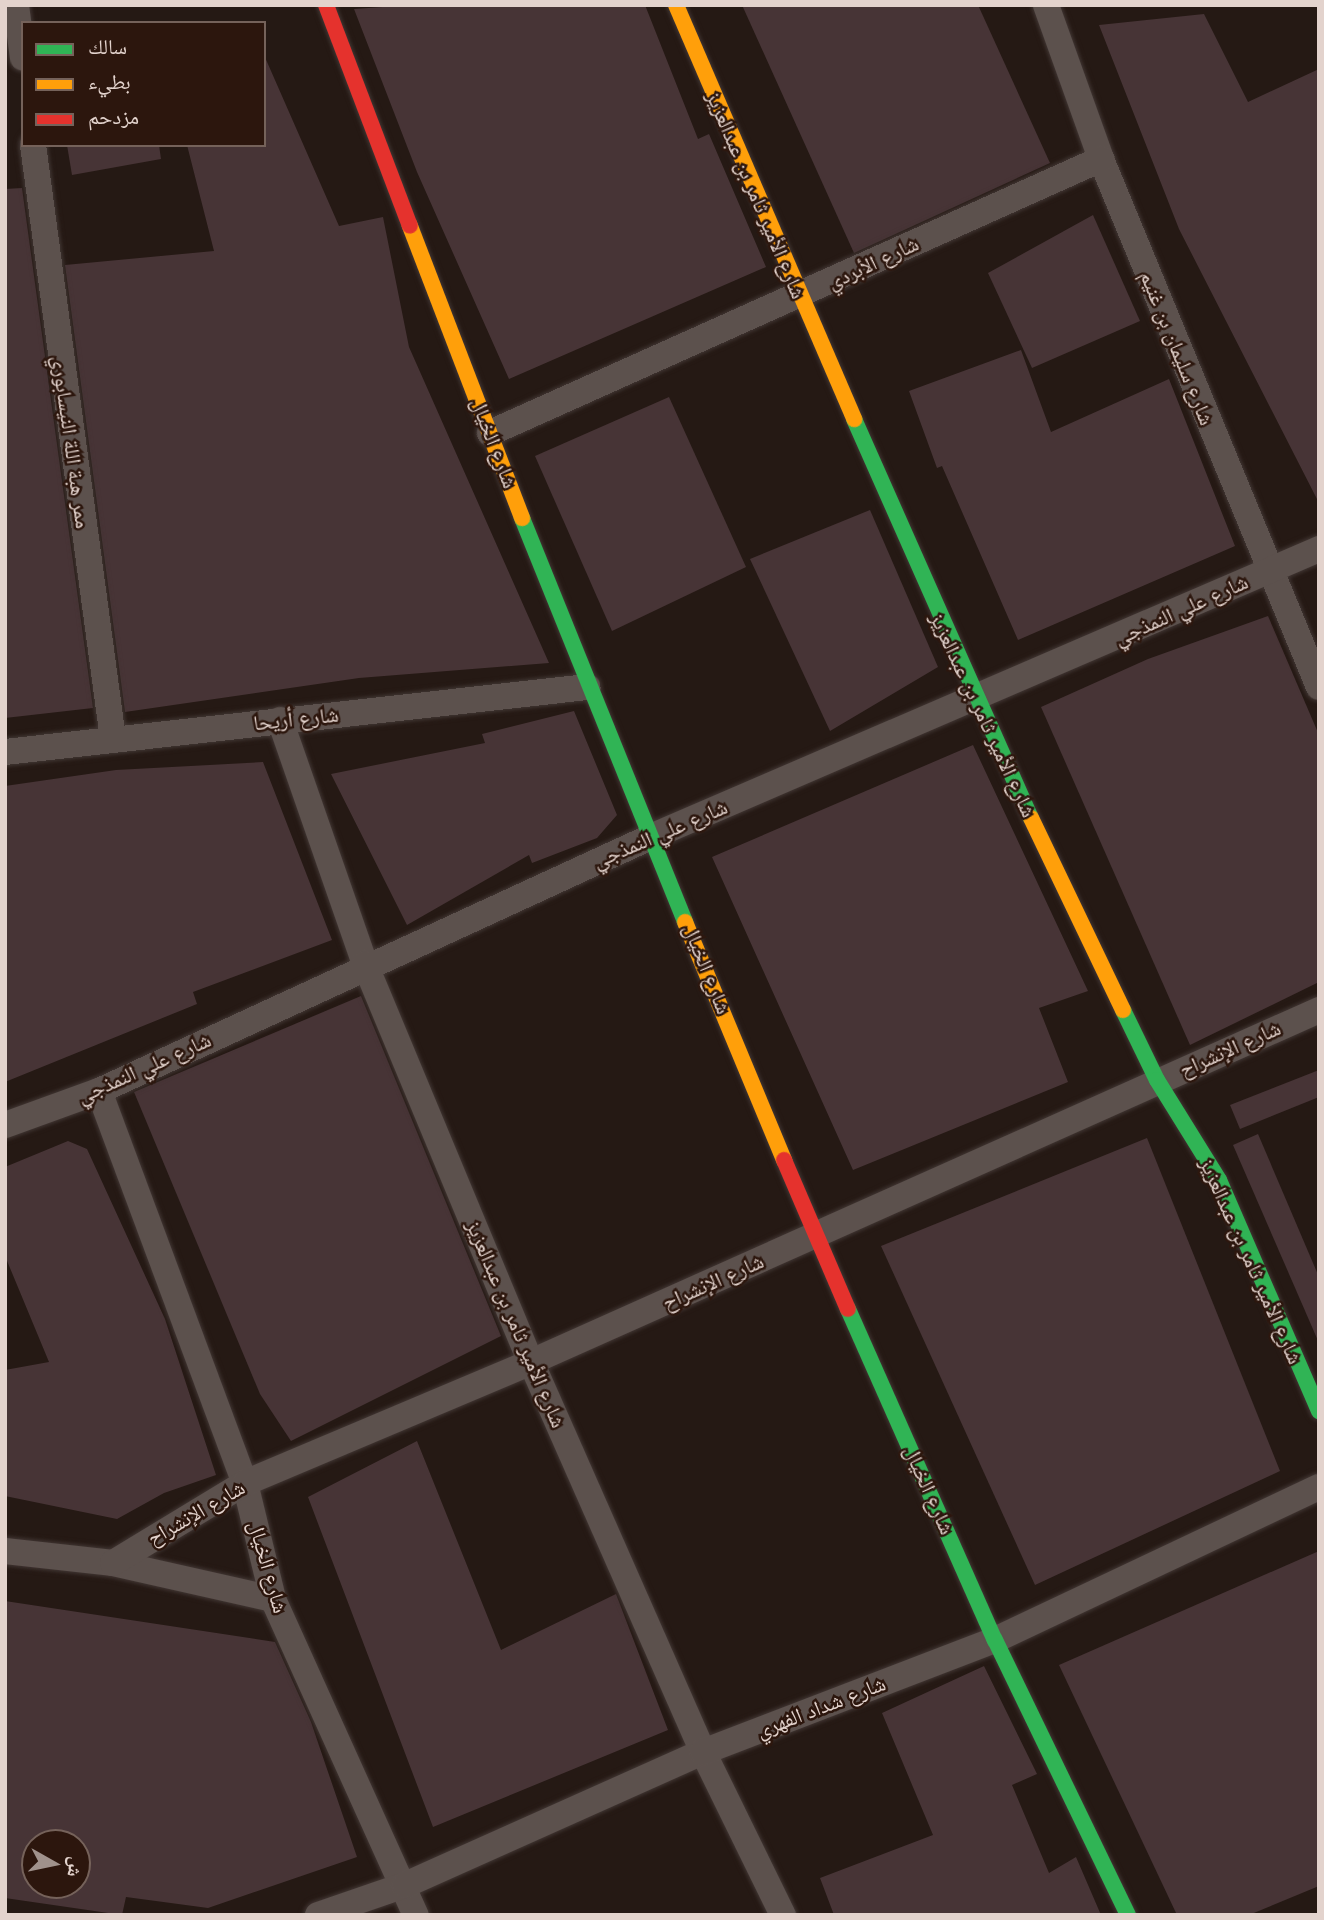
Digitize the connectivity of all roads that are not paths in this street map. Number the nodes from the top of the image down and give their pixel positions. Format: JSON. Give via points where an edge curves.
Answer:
{"nodes":[{"id":1,"x":16,"y":5,"type":"edge"},
{"id":2,"x":326,"y":5,"type":"edge"},
{"id":3,"x":676,"y":5,"type":"edge"},
{"id":4,"x":1045,"y":5,"type":"edge"},
{"id":5,"x":21,"y":43,"type":"edge"},
{"id":6,"x":33,"y":147,"type":"edge"},
{"id":7,"x":1101,"y":159,"type":"junction"},
{"id":8,"x":799,"y":297,"type":"junction"},
{"id":9,"x":490,"y":433,"type":"junction"},
{"id":10,"x":1319,"y":549,"type":"edge"},
{"id":11,"x":1268,"y":572,"type":"junction"},
{"id":12,"x":587,"y":687,"type":"junction"},
{"id":13,"x":1319,"y":687,"type":"edge"},
{"id":14,"x":975,"y":701,"type":"junction"},
{"id":15,"x":280,"y":720,"type":"junction"},
{"id":16,"x":113,"y":739,"type":"junction"},
{"id":17,"x":5,"y":752,"type":"edge"},
{"id":18,"x":653,"y":836,"type":"junction"},
{"id":19,"x":365,"y":964,"type":"junction"},
{"id":20,"x":1319,"y":1010,"type":"edge"},
{"id":21,"x":1157,"y":1080,"type":"junction"},
{"id":22,"x":99,"y":1091,"type":"junction"},
{"id":23,"x":5,"y":1125,"type":"edge"},
{"id":24,"x":816,"y":1236,"type":"junction"},
{"id":25,"x":531,"y":1362,"type":"junction"},
{"id":26,"x":1319,"y":1411,"type":"edge"},
{"id":27,"x":245,"y":1483,"type":"junction"},
{"id":28,"x":1319,"y":1487,"type":"edge"},
{"id":29,"x":5,"y":1551,"type":"edge"},
{"id":30,"x":113,"y":1563,"type":"junction"},
{"id":31,"x":273,"y":1599,"type":"junction"},
{"id":32,"x":995,"y":1640,"type":"junction"},
{"id":33,"x":703,"y":1752,"type":"junction"},
{"id":34,"x":405,"y":1885,"type":"junction"},
{"id":35,"x":318,"y":1915,"type":"edge"},
{"id":36,"x":416,"y":1915,"type":"edge"},
{"id":37,"x":783,"y":1915,"type":"edge"},
{"id":38,"x":1128,"y":1915,"type":"edge"}],
"edges":[{"from":1,"to":5,"type":"street"},
{"from":2,"to":9,"type":"street","name":"شارع الخيال"},
{"from":3,"to":8,"type":"street","name":"شارع الأمير ثامر بن عبدالعزيز"},
{"from":4,"to":7,"type":"street","name":"شارع سليمان بن غنيم"},
{"from":6,"to":16,"type":"street","name":"ممر هبة اللة النيسابوري"},
{"from":7,"to":8,"type":"street","name":"شارع الأبردي"},
{"from":7,"to":11,"type":"street","name":"شارع سليمان بن غنيم"},
{"from":8,"to":9,"type":"street","name":"شارع الأبردي"},
{"from":8,"to":14,"type":"street","name":"شارع الأمير ثامر بن عبدالعزيز"},
{"from":9,"to":12,"type":"street","name":"شارع الخيال"},
{"from":10,"to":11,"type":"street","name":"شارع علي النمذجي"},
{"from":11,"to":13,"type":"street","name":"شارع سليمان بن غنيم"},
{"from":11,"to":14,"type":"street","name":"شارع علي النمذجي"},
{"from":12,"to":15,"type":"street","name":"شارع أريحا"},
{"from":12,"to":18,"type":"street","name":"شارع الخيال"},
{"from":14,"to":18,"type":"street","name":"شارع علي النمذجي"},
{"from":14,"to":21,"type":"street","name":"شارع الأمير ثامر بن عبدالعزيز"},
{"from":15,"to":16,"type":"street","name":"شارع أريحا"},
{"from":15,"to":19,"type":"street","name":"شارع الأمير ثامر بن عبدالعزيز"},
{"from":16,"to":17,"type":"street","name":"شارع أريحا"},
{"from":18,"to":19,"type":"street","name":"شارع علي النمذجي"},
{"from":18,"to":24,"type":"street","name":"شارع الخيال"},
{"from":19,"to":22,"type":"street","name":"شارع علي النمذجي"},
{"from":19,"to":25,"type":"street","name":"شارع الأمير ثامر بن عبدالعزيز"},
{"from":20,"to":21,"type":"street","name":"شارع الإنشراح"},
{"from":21,"to":24,"type":"street","name":"شارع الإنشراح"},
{"from":21,"to":26,"type":"street","name":"شارع الأمير ثامر بن عبدالعزيز","via":[[1219,1180]]},
{"from":22,"to":23,"type":"street","name":"شارع علي النمذجي"},
{"from":22,"to":27,"type":"street","name":"شارع الخيال"},
{"from":24,"to":25,"type":"street","name":"شارع الإنشراح"},
{"from":24,"to":32,"type":"street","name":"شارع الخيال"},
{"from":25,"to":27,"type":"street","name":"شارع الإنشراح"},
{"from":25,"to":33,"type":"street","name":"شارع الأمير ثامر بن عبدالعزيز"},
{"from":27,"to":30,"type":"street","name":"شارع الإنشراح"},
{"from":27,"to":31,"type":"street","name":"شارع الخيال"},
{"from":28,"to":32,"type":"street","name":"شارع شداد الفهري"},
{"from":29,"to":30,"type":"street","name":"شارع الإنشراح"},
{"from":30,"to":31,"type":"street","name":"شارع الإنشراح"},
{"from":31,"to":34,"type":"street","name":"شارع الخيال"},
{"from":32,"to":33,"type":"street","name":"شارع شداد الفهري"},
{"from":32,"to":38,"type":"street","name":"شارع الخيال"},
{"from":33,"to":34,"type":"street","name":"شارع شداد الفهري"},
{"from":33,"to":37,"type":"street","name":"شارع الأمير ثامر بن عبدالعزيز"},
{"from":34,"to":35,"type":"street","name":"شارع شداد الفهري"},
{"from":34,"to":36,"type":"street","name":"شارع الخيال"}]}
